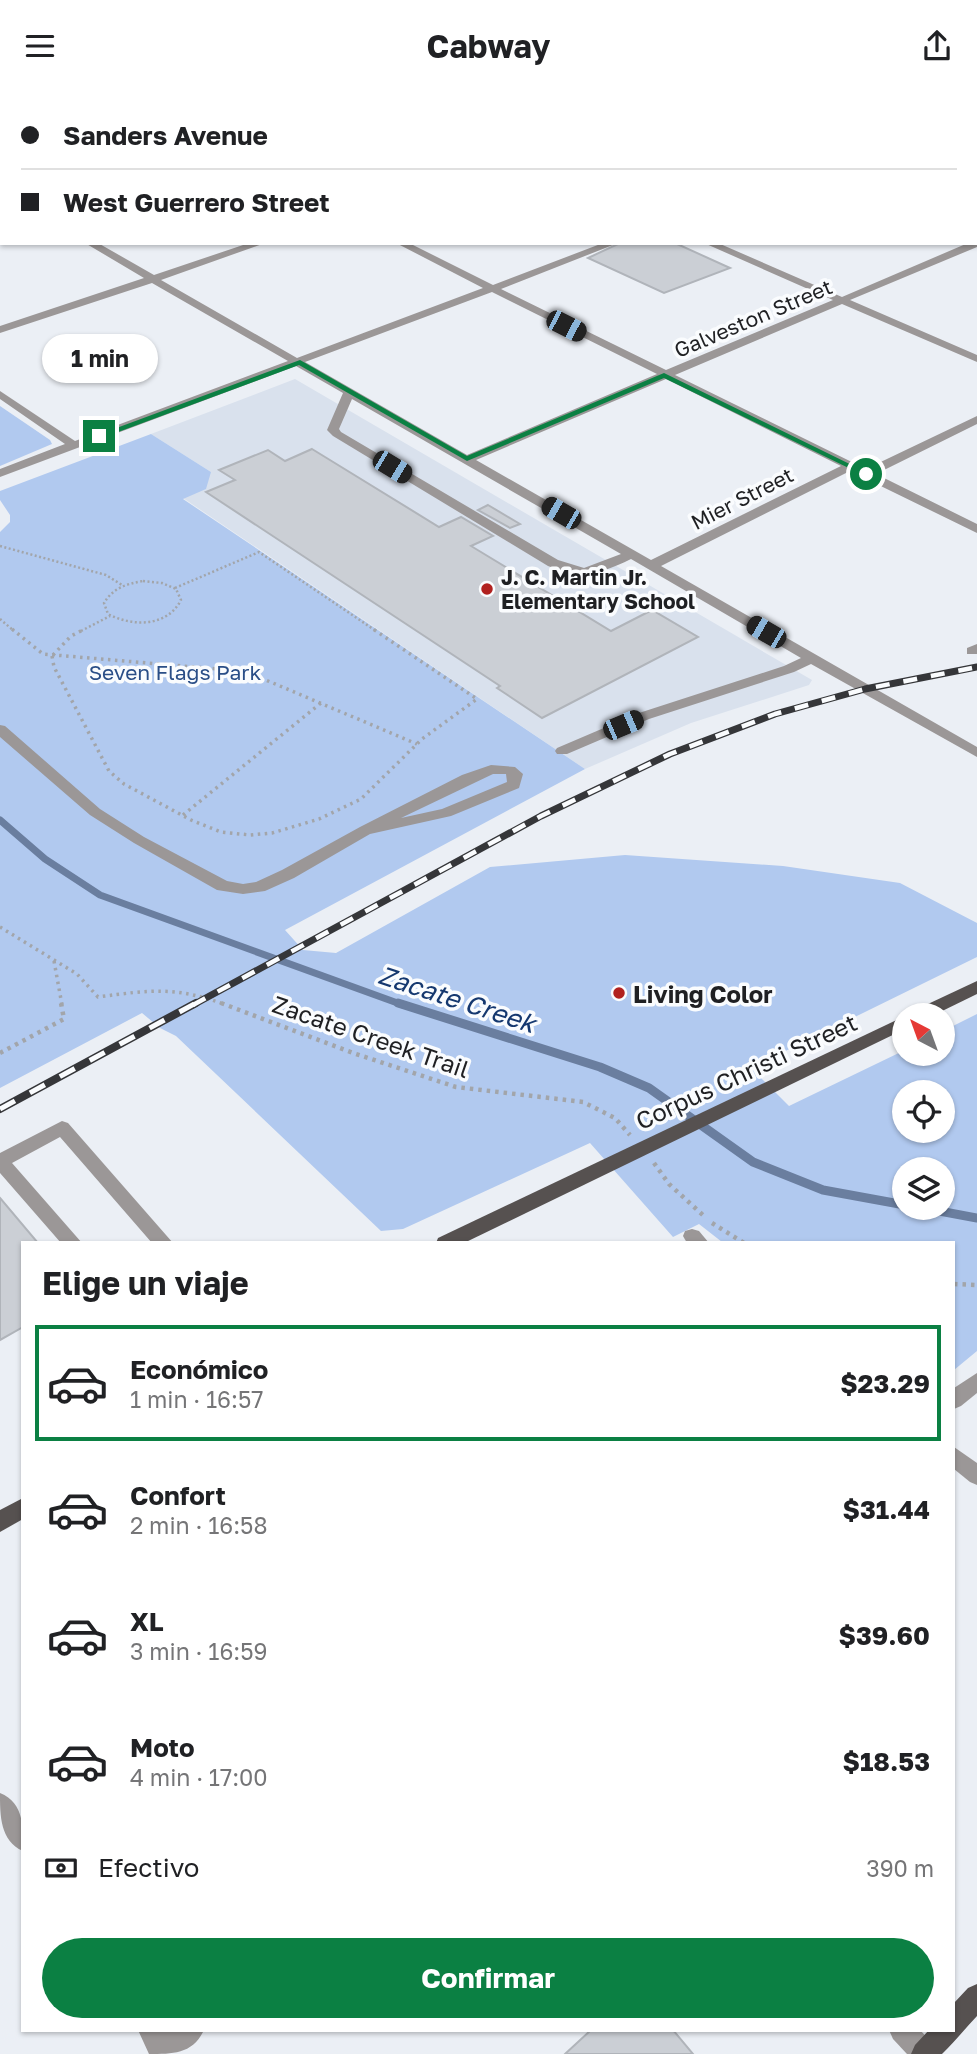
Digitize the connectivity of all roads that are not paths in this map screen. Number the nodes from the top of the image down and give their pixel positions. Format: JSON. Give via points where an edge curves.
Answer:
{"nodes":[{"id":1,"x":94,"y":245,"type":"edge"},
{"id":2,"x":254,"y":245,"type":"edge"},
{"id":3,"x":405,"y":245,"type":"edge"},
{"id":4,"x":608,"y":245,"type":"edge"},
{"id":5,"x":714,"y":245,"type":"edge"},
{"id":6,"x":972,"y":245,"type":"edge"},
{"id":7,"x":153,"y":279,"type":"junction"},
{"id":8,"x":493,"y":289,"type":"junction"},
{"id":9,"x":843,"y":301,"type":"junction"},
{"id":10,"x":0,"y":330,"type":"edge"},
{"id":11,"x":977,"y":359,"type":"edge"},
{"id":12,"x":300,"y":362,"type":"junction"},
{"id":13,"x":664,"y":376,"type":"junction"},
{"id":14,"x":350,"y":391,"type":"junction"},
{"id":15,"x":0,"y":394,"type":"edge"},
{"id":16,"x":977,"y":419,"type":"edge"},
{"id":17,"x":74,"y":445,"type":"junction"},
{"id":18,"x":467,"y":459,"type":"junction"},
{"id":19,"x":850,"y":466,"type":"junction"},
{"id":20,"x":0,"y":473,"type":"edge"},
{"id":21,"x":866,"y":474,"type":"junction"},
{"id":22,"x":977,"y":529,"type":"edge"},
{"id":23,"x":631,"y":554,"type":"junction"},
{"id":24,"x":652,"y":565,"type":"junction"},
{"id":25,"x":812,"y":658,"type":"junction"},
{"id":26,"x":0,"y":729,"type":"edge"},
{"id":27,"x":562,"y":751,"type":"dead end"},
{"id":28,"x":977,"y":753,"type":"edge"},
{"id":29,"x":365,"y":830,"type":"junction"},
{"id":30,"x":977,"y":987,"type":"edge"},
{"id":31,"x":944,"y":1003,"type":"edge"},
{"id":32,"x":892,"y":1028,"type":"edge"},
{"id":33,"x":72,"y":1241,"type":"edge"},
{"id":34,"x":162,"y":1241,"type":"edge"},
{"id":35,"x":449,"y":1241,"type":"edge"},
{"id":36,"x":977,"y":1381,"type":"edge"},
{"id":37,"x":955,"y":1399,"type":"edge"},
{"id":38,"x":955,"y":1457,"type":"edge"},
{"id":39,"x":977,"y":1476,"type":"edge"},
{"id":40,"x":21,"y":1508,"type":"edge"},
{"id":41,"x":0,"y":1522,"type":"edge"},
{"id":42,"x":0,"y":1805,"type":"edge"},
{"id":43,"x":21,"y":1836,"type":"edge"},
{"id":44,"x":977,"y":1997,"type":"edge"},
{"id":45,"x":955,"y":2021,"type":"edge"},
{"id":46,"x":187,"y":2032,"type":"edge"},
{"id":47,"x":904,"y":2032,"type":"edge"},
{"id":48,"x":945,"y":2032,"type":"edge"},
{"id":49,"x":161,"y":2047,"type":"edge"},
{"id":50,"x":925,"y":2054,"type":"edge"}],
"edges":[{"from":1,"to":7,"type":"street"},
{"from":2,"to":7,"type":"street"},
{"from":3,"to":8,"type":"street"},
{"from":4,"to":8,"type":"street"},
{"from":5,"to":9,"type":"street"},
{"from":6,"to":9,"type":"street","name":"Galveston Street"},
{"from":7,"to":10,"type":"street"},
{"from":7,"to":12,"type":"street"},
{"from":8,"to":12,"type":"street"},
{"from":8,"to":13,"type":"street"},
{"from":9,"to":11,"type":"street"},
{"from":9,"to":13,"type":"street","name":"Galveston Street"},
{"from":12,"to":14,"type":"street"},
{"from":12,"to":17,"type":"street"},
{"from":13,"to":18,"type":"street","name":"Galveston Street"},
{"from":13,"to":19,"type":"street"},
{"from":14,"to":18,"type":"street"},
{"from":14,"to":23,"type":"street","via":[[333,431],[553,563],[589,573]]},
{"from":15,"to":17,"type":"street"},
{"from":16,"to":21,"type":"street"},
{"from":17,"to":20,"type":"street"},
{"from":18,"to":23,"type":"street"},
{"from":19,"to":21,"type":"street"},
{"from":19,"to":24,"type":"street","name":"Mier Street"},
{"from":21,"to":22,"type":"street"},
{"from":23,"to":24,"type":"street"},
{"from":24,"to":25,"type":"street"},
{"from":25,"to":27,"type":"street","via":[[644,716]]},
{"from":25,"to":28,"type":"street"},
{"from":26,"to":29,"type":"street","via":[[95,812],[223,885],[259,887]]},
{"from":29,"to":29,"type":"street","via":[[491,769],[516,774],[514,785],[446,813]]},
{"from":30,"to":31,"type":"main road"},
{"from":32,"to":35,"type":"main road","name":"Corpus Christi Street"},
{"from":33,"to":34,"type":"street","via":[[0,1161],[62,1128]]},
{"from":36,"to":37,"type":"street"},
{"from":38,"to":39,"type":"street"},
{"from":40,"to":41,"type":"main road"},
{"from":42,"to":43,"type":"street"},
{"from":44,"to":45,"type":"main road"},
{"from":46,"to":49,"type":"street"},
{"from":47,"to":50,"type":"street"},
{"from":48,"to":50,"type":"main road"}]}
